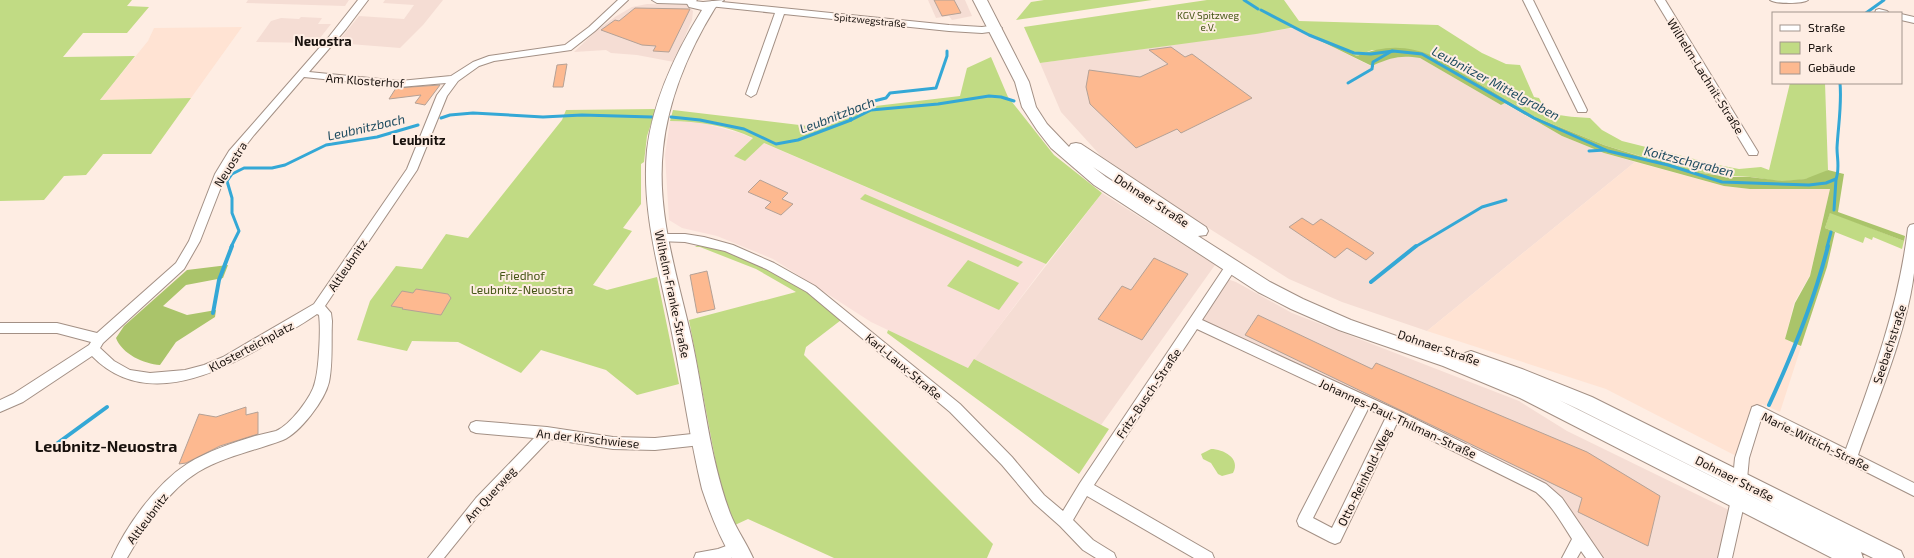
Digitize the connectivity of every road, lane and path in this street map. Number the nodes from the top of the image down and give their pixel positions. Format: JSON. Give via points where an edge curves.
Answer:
{"nodes":[{"id":1,"x":363,"y":0,"type":"edge"},
{"id":2,"x":622,"y":0,"type":"edge"},
{"id":3,"x":657,"y":0,"type":"edge"},
{"id":4,"x":980,"y":0,"type":"edge"},
{"id":5,"x":1528,"y":0,"type":"edge"},
{"id":6,"x":1660,"y":0,"type":"edge"},
{"id":7,"x":1775,"y":0,"type":"edge"},
{"id":8,"x":1803,"y":0,"type":"edge"},
{"id":9,"x":706,"y":2,"type":"edge"},
{"id":10,"x":780,"y":11,"type":"junction"},
{"id":11,"x":1902,"y":17,"type":"edge"},
{"id":12,"x":1914,"y":20,"type":"edge"},
{"id":13,"x":997,"y":28,"type":"junction"},
{"id":14,"x":301,"y":74,"type":"junction"},
{"id":15,"x":454,"y":79,"type":"junction"},
{"id":16,"x":1022,"y":82,"type":"junction"},
{"id":17,"x":751,"y":94,"type":"dead end"},
{"id":18,"x":1582,"y":110,"type":"dead end"},
{"id":19,"x":1753,"y":152,"type":"dead end"},
{"id":20,"x":1914,"y":228,"type":"edge"},
{"id":21,"x":661,"y":238,"type":"junction"},
{"id":22,"x":1912,"y":257,"type":"edge"},
{"id":23,"x":1232,"y":265,"type":"junction"},
{"id":24,"x":318,"y":307,"type":"junction"},
{"id":25,"x":1194,"y":322,"type":"junction"},
{"id":26,"x":0,"y":328,"type":"edge"},
{"id":27,"x":96,"y":344,"type":"junction"},
{"id":28,"x":1365,"y":402,"type":"junction"},
{"id":29,"x":0,"y":406,"type":"edge"},
{"id":30,"x":1394,"y":416,"type":"junction"},
{"id":31,"x":476,"y":427,"type":"dead end"},
{"id":32,"x":547,"y":433,"type":"junction"},
{"id":33,"x":701,"y":439,"type":"junction"},
{"id":34,"x":1850,"y":457,"type":"junction"},
{"id":35,"x":1085,"y":487,"type":"junction"},
{"id":36,"x":1739,"y":490,"type":"junction"},
{"id":37,"x":1914,"y":490,"type":"edge"},
{"id":38,"x":1065,"y":521,"type":"junction"},
{"id":39,"x":1579,"y":540,"type":"junction"},
{"id":40,"x":740,"y":554,"type":"edge"},
{"id":41,"x":119,"y":558,"type":"edge"},
{"id":42,"x":435,"y":558,"type":"edge"},
{"id":43,"x":701,"y":558,"type":"edge"},
{"id":44,"x":1109,"y":558,"type":"edge"},
{"id":45,"x":1207,"y":558,"type":"edge"},
{"id":46,"x":1569,"y":558,"type":"edge"},
{"id":47,"x":1596,"y":558,"type":"edge"},
{"id":48,"x":1725,"y":558,"type":"edge"},
{"id":49,"x":1853,"y":558,"type":"edge"},
{"id":50,"x":1894,"y":558,"type":"edge"}],
"edges":[{"from":1,"to":14,"type":"street","name":"Neuostra"},
{"from":2,"to":15,"type":"street","name":"Altleubnitz","via":[[568,48],[492,58],[476,64]]},
{"from":3,"to":9,"type":"street","name":"Spitzwegstraße"},
{"from":4,"to":13,"type":"main road","name":"Dohnaer Straße"},
{"from":5,"to":18,"type":"street"},
{"from":6,"to":19,"type":"street","name":"Wilhelm-Lachnit-Straße"},
{"from":7,"to":8,"type":"street"},
{"from":9,"to":10,"type":"street","name":"Spitzwegstraße"},
{"from":9,"to":21,"type":"main road","name":"Wilhelm-Franke-Straße","via":[[667,101],[658,135],[654,196]]},
{"from":10,"to":13,"type":"street","name":"Spitzwegstraße","via":[[955,28]]},
{"from":10,"to":17,"type":"street"},
{"from":11,"to":12,"type":"street"},
{"from":13,"to":16,"type":"main road","name":"Dohnaer Straße"},
{"from":14,"to":15,"type":"street","name":"Am Klosterhof","via":[[400,84]]},
{"from":14,"to":27,"type":"street","name":"Neuostra","via":[[228,161],[215,185],[198,236],[188,256]]},
{"from":15,"to":24,"type":"street","name":"Altleubnitz","via":[[442,95],[412,170]]},
{"from":16,"to":23,"type":"main road","name":"Dohnaer Straße","via":[[1029,107],[1056,144],[1100,181]]},
{"from":16,"to":36,"type":"main road","name":"Dohnaer Straße","via":[[1054,125],[1077,148],[1283,285],[1326,306],[1552,388],[1659,439]]},
{"from":20,"to":22,"type":"street","name":"Seebachstraße"},
{"from":21,"to":33,"type":"main road","name":"Wilhelm-Franke-Straße"},
{"from":21,"to":38,"type":"street","name":"Karl-Laux-Straße","via":[[685,238],[729,248],[770,266],[811,289],[959,413],[1007,461],[1039,500]]},
{"from":22,"to":34,"type":"street","name":"Seebachstraße","via":[[1896,326]]},
{"from":23,"to":25,"type":"street","name":"Fritz-Busch-Straße"},
{"from":23,"to":36,"type":"main road","name":"Dohnaer Straße","via":[[1297,304],[1345,325],[1527,392]]},
{"from":24,"to":27,"type":"street","name":"Klosterteichplatz","via":[[218,366],[198,373],[163,377],[129,374],[106,363]]},
{"from":24,"to":41,"type":"street","name":"Altleubnitz","via":[[324,313],[326,321],[322,382],[300,418],[283,433],[206,460],[190,470],[175,482],[154,506]]},
{"from":25,"to":28,"type":"street","name":"Johannes-Paul-Thilman-Straße"},
{"from":25,"to":35,"type":"street","name":"Fritz-Busch-Straße"},
{"from":26,"to":27,"type":"street","via":[[58,328]]},
{"from":27,"to":29,"type":"street","name":"Neuostra","via":[[18,398]]},
{"from":28,"to":30,"type":"street","name":"Johannes-Paul-Thilman-Straße"},
{"from":28,"to":30,"type":"street","name":"Otto-Reinhold-Weg","via":[[1304,521],[1336,537]]},
{"from":30,"to":39,"type":"street","name":"Johannes-Paul-Thilman-Straße","via":[[1546,491]]},
{"from":31,"to":32,"type":"street","name":"An der Kirschwiese"},
{"from":32,"to":33,"type":"street","name":"An der Kirschwiese","via":[[613,443],[655,444]]},
{"from":32,"to":42,"type":"street","name":"Am Querweg","via":[[481,502]]},
{"from":33,"to":40,"type":"main road","name":"Wilhelm-Franke-Straße","via":[[718,505]]},
{"from":34,"to":36,"type":"street","name":"Marie-Wittich-Straße","via":[[1757,411],[1742,458]]},
{"from":34,"to":37,"type":"street","name":"Marie-Wittich-Straße"},
{"from":35,"to":38,"type":"street","name":"Fritz-Busch-Straße"},
{"from":35,"to":45,"type":"street"},
{"from":36,"to":48,"type":"street"},
{"from":36,"to":49,"type":"main road","name":"Dohnaer Straße"},
{"from":36,"to":50,"type":"main road","name":"Dohnaer Straße"},
{"from":38,"to":44,"type":"street","name":"Karl-Laux-Straße","via":[[1088,545]]},
{"from":39,"to":46,"type":"street"},
{"from":39,"to":47,"type":"street","name":"Johannes-Paul-Thilman-Straße"},
{"from":40,"to":43,"type":"street"}]}
